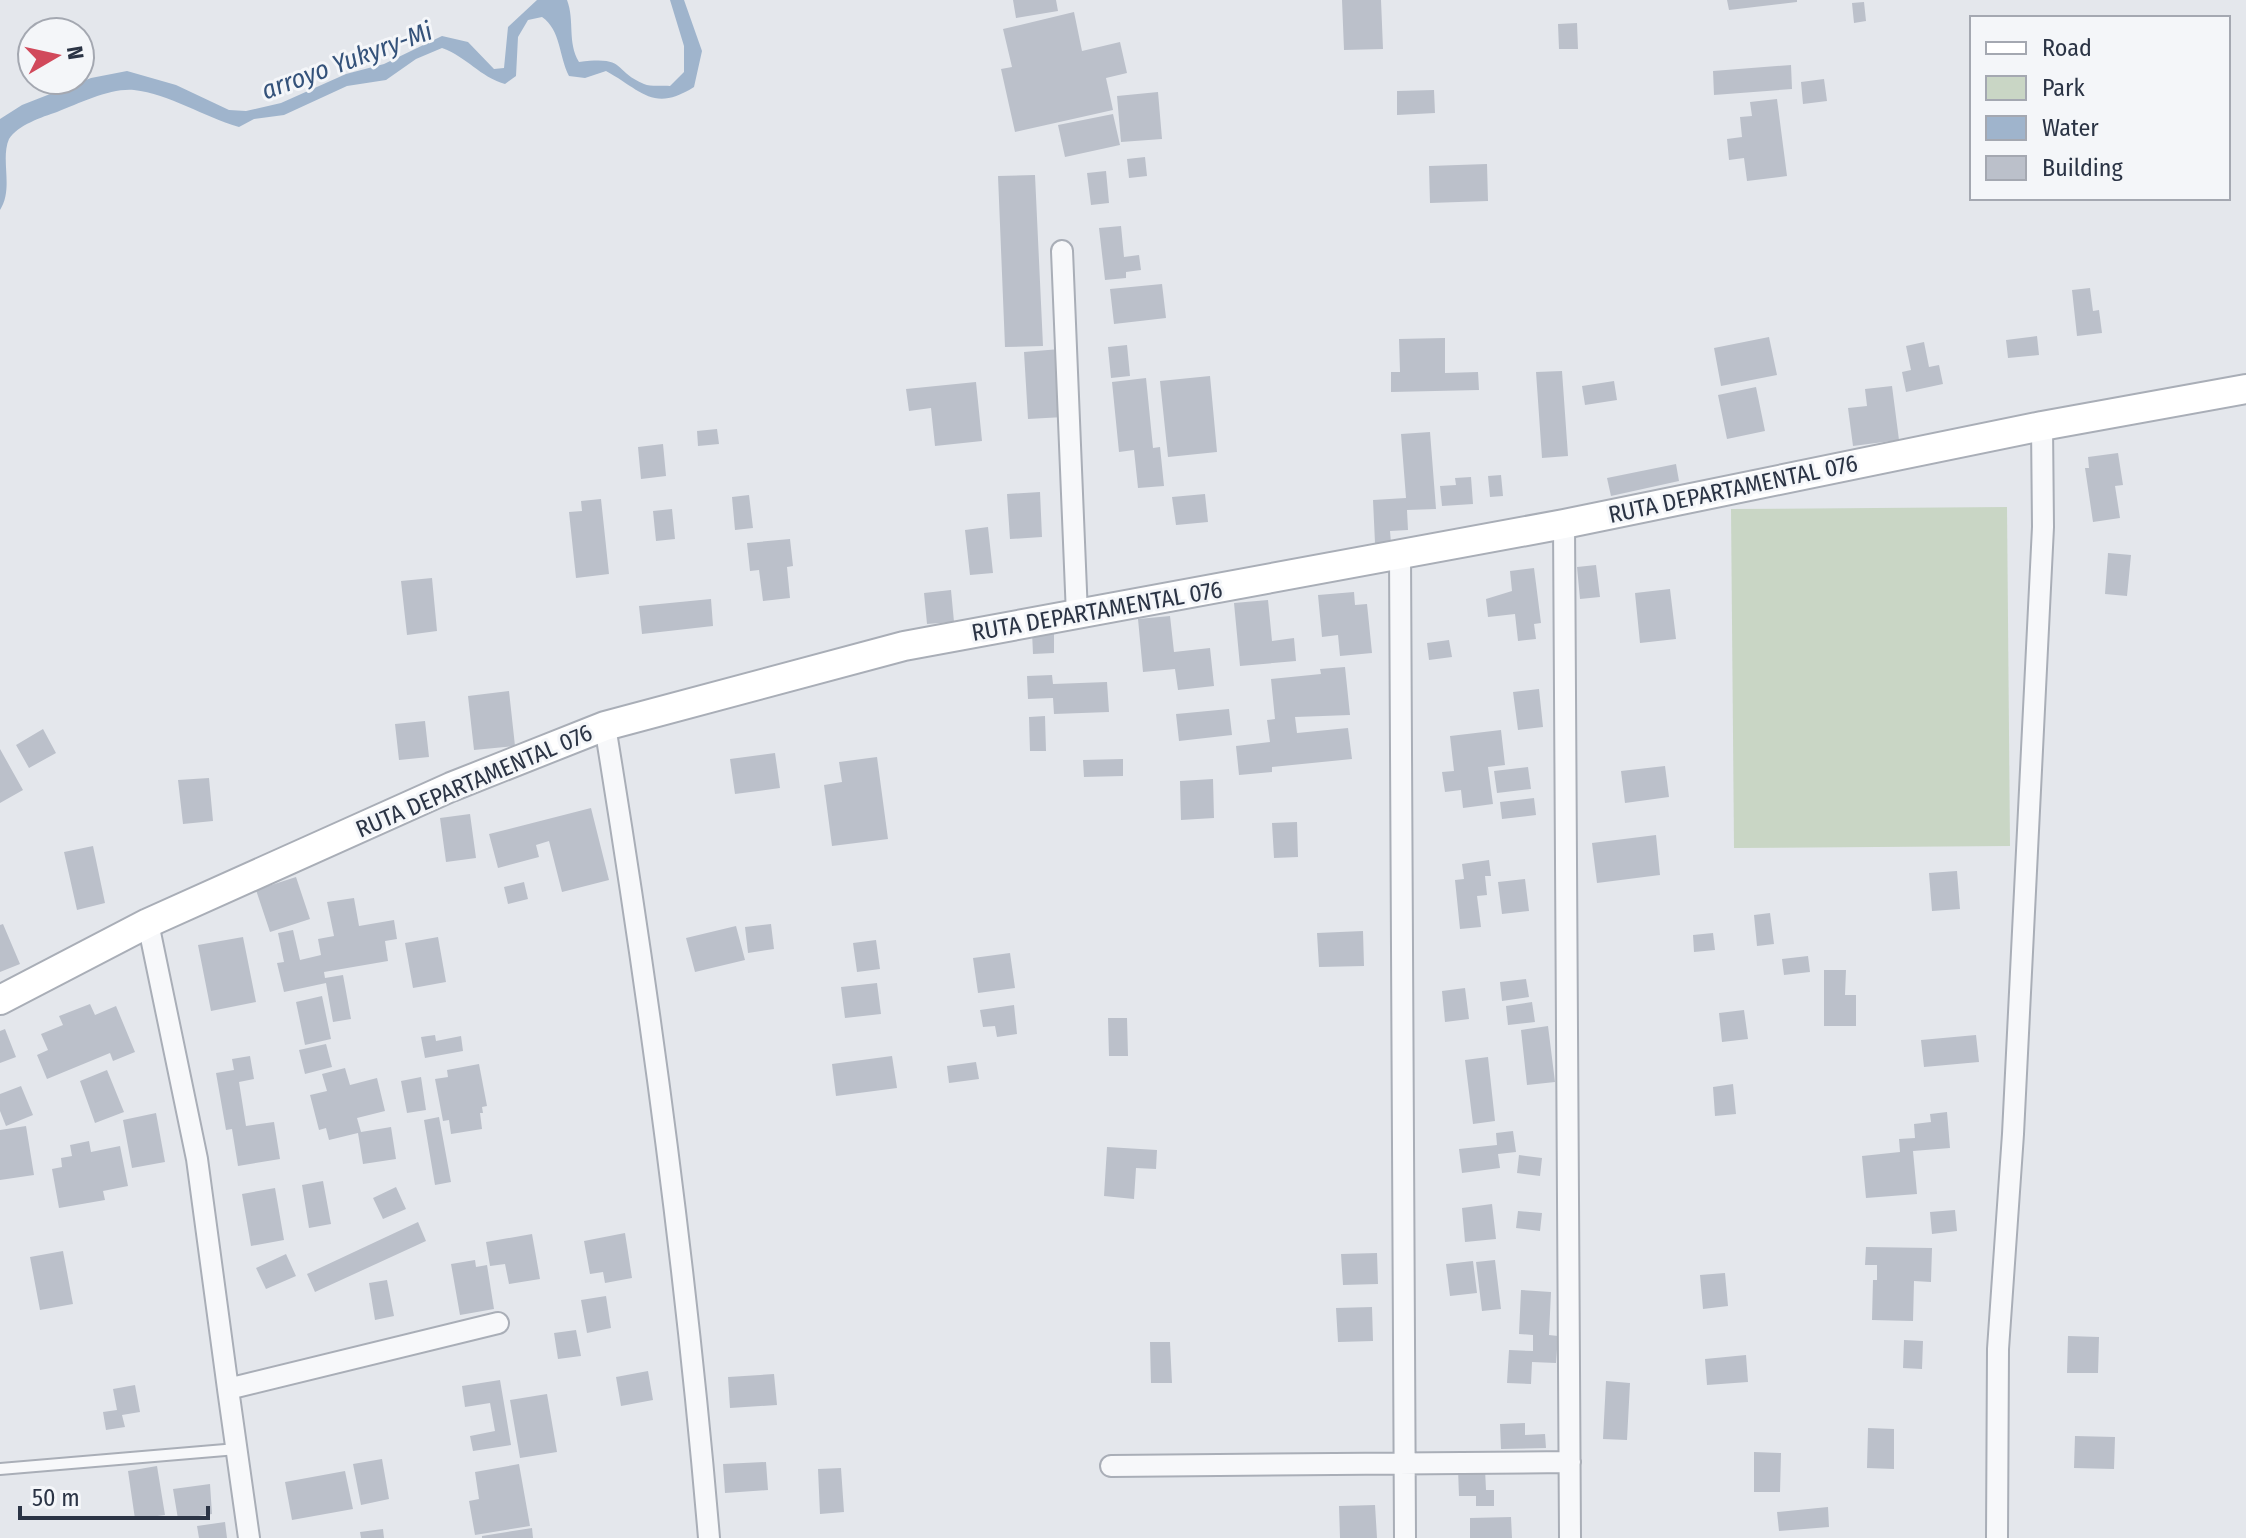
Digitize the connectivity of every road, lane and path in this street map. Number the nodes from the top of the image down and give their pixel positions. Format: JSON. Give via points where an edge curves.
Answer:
{"nodes":[{"id":1,"x":1062,"y":251,"type":"dead end"},
{"id":2,"x":2246,"y":389,"type":"edge"},
{"id":3,"x":2042,"y":426,"type":"junction"},
{"id":4,"x":1564,"y":524,"type":"junction"},
{"id":5,"x":1400,"y":554,"type":"junction"},
{"id":6,"x":1077,"y":615,"type":"junction"},
{"id":7,"x":605,"y":726,"type":"junction"},
{"id":8,"x":148,"y":923,"type":"junction"},
{"id":9,"x":0,"y":1000,"type":"edge"},
{"id":10,"x":498,"y":1323,"type":"dead end"},
{"id":11,"x":228,"y":1389,"type":"junction"},
{"id":12,"x":237,"y":1449,"type":"junction"},
{"id":13,"x":1570,"y":1462,"type":"junction"},
{"id":14,"x":1405,"y":1463,"type":"junction"},
{"id":15,"x":1111,"y":1466,"type":"dead end"},
{"id":16,"x":0,"y":1469,"type":"edge"},
{"id":17,"x":249,"y":1538,"type":"edge"},
{"id":18,"x":709,"y":1538,"type":"edge"},
{"id":19,"x":1405,"y":1538,"type":"edge"},
{"id":20,"x":1570,"y":1538,"type":"edge"},
{"id":21,"x":1997,"y":1538,"type":"edge"}],
"edges":[{"from":1,"to":6,"type":"street"},
{"from":2,"to":3,"type":"main road","name":"RUTA DEPARTAMENTAL 076"},
{"from":3,"to":4,"type":"main road","name":"RUTA DEPARTAMENTAL 076"},
{"from":3,"to":21,"type":"street","via":[[2042,558],[1998,1349]]},
{"from":4,"to":5,"type":"main road","name":"RUTA DEPARTAMENTAL 076"},
{"from":4,"to":13,"type":"street"},
{"from":5,"to":6,"type":"main road","name":"RUTA DEPARTAMENTAL 076"},
{"from":5,"to":14,"type":"street"},
{"from":6,"to":7,"type":"main road","name":"RUTA DEPARTAMENTAL 076","via":[[904,646]]},
{"from":7,"to":8,"type":"main road","name":"RUTA DEPARTAMENTAL 076","via":[[451,787]]},
{"from":7,"to":18,"type":"street","via":[[641,946],[696,1379]]},
{"from":8,"to":9,"type":"main road","name":"RUTA DEPARTAMENTAL 076"},
{"from":8,"to":11,"type":"street","via":[[197,1159]]},
{"from":10,"to":11,"type":"street"},
{"from":11,"to":12,"type":"street"},
{"from":12,"to":16,"type":"lane"},
{"from":12,"to":17,"type":"street"},
{"from":13,"to":14,"type":"street"},
{"from":13,"to":20,"type":"street"},
{"from":14,"to":15,"type":"street"},
{"from":14,"to":19,"type":"street"}]}
